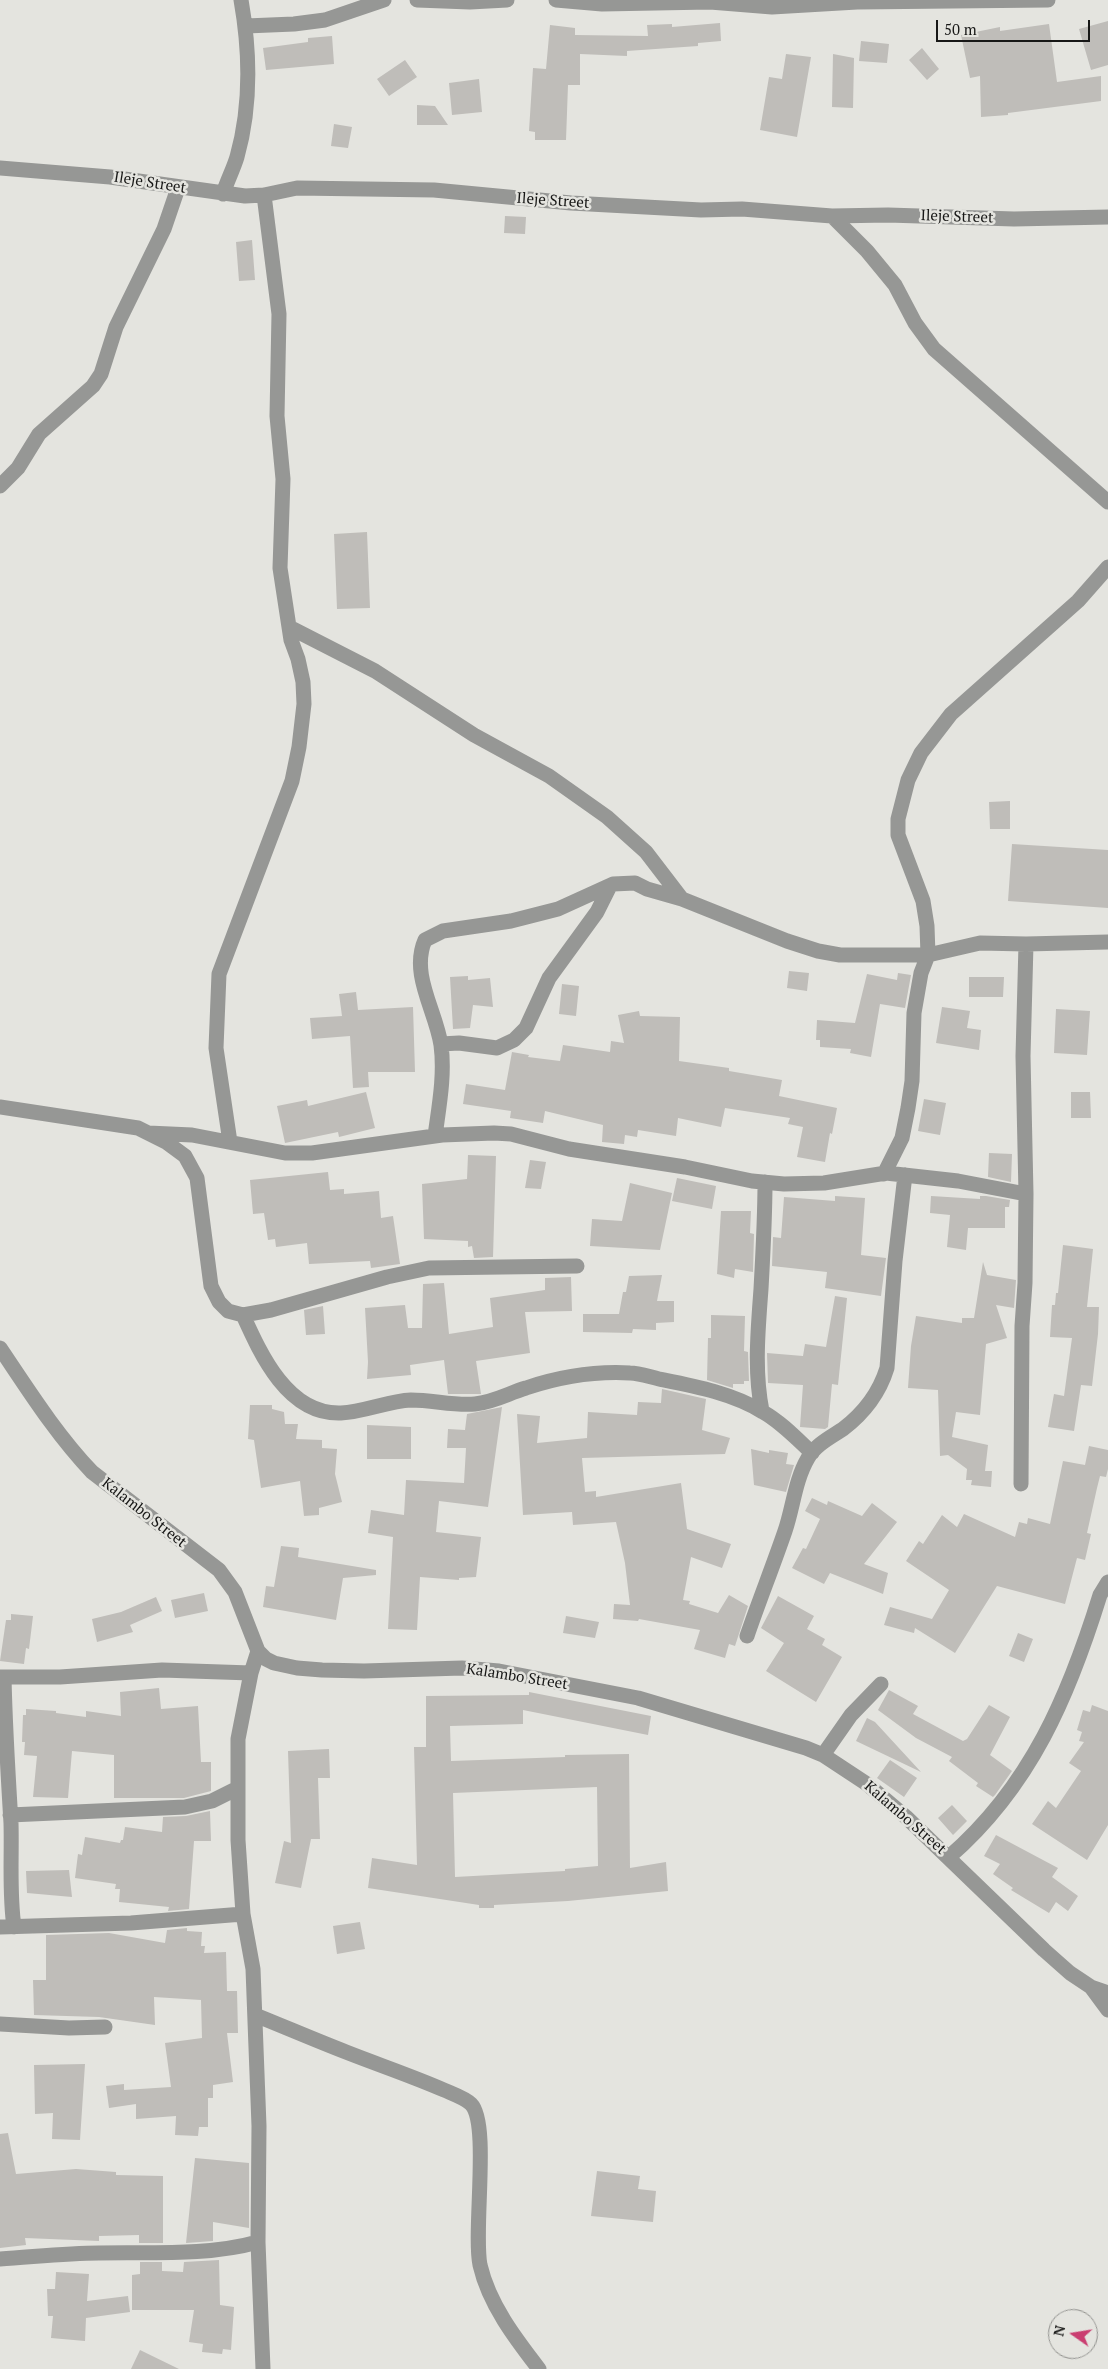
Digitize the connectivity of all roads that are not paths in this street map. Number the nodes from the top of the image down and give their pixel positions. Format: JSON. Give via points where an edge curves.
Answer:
{"nodes":[{"id":1,"x":241,"y":0,"type":"edge"},
{"id":2,"x":384,"y":0,"type":"edge"},
{"id":3,"x":417,"y":0,"type":"edge"},
{"id":4,"x":507,"y":0,"type":"edge"},
{"id":5,"x":556,"y":0,"type":"edge"},
{"id":6,"x":1048,"y":0,"type":"edge"},
{"id":7,"x":668,"y":1,"type":"edge"},
{"id":8,"x":246,"y":26,"type":"junction"},
{"id":9,"x":0,"y":168,"type":"edge"},
{"id":10,"x":178,"y":188,"type":"junction"},
{"id":11,"x":223,"y":194,"type":"junction"},
{"id":12,"x":264,"y":195,"type":"junction"},
{"id":13,"x":832,"y":216,"type":"junction"},
{"id":14,"x":1108,"y":217,"type":"edge"},
{"id":15,"x":0,"y":486,"type":"edge"},
{"id":16,"x":1108,"y":502,"type":"edge"},
{"id":17,"x":1108,"y":567,"type":"edge"},
{"id":18,"x":289,"y":627,"type":"junction"},
{"id":19,"x":610,"y":886,"type":"junction"},
{"id":20,"x":682,"y":899,"type":"junction"},
{"id":21,"x":1108,"y":942,"type":"edge"},
{"id":22,"x":1026,"y":944,"type":"junction"},
{"id":23,"x":928,"y":954,"type":"junction"},
{"id":24,"x":441,"y":1044,"type":"junction"},
{"id":25,"x":0,"y":1107,"type":"edge"},
{"id":26,"x":148,"y":1133,"type":"junction"},
{"id":27,"x":436,"y":1136,"type":"junction"},
{"id":28,"x":230,"y":1142,"type":"junction"},
{"id":29,"x":884,"y":1174,"type":"junction"},
{"id":30,"x":905,"y":1174,"type":"junction"},
{"id":31,"x":765,"y":1182,"type":"junction"},
{"id":32,"x":1026,"y":1194,"type":"junction"},
{"id":33,"x":577,"y":1266,"type":"dead end"},
{"id":34,"x":243,"y":1315,"type":"junction"},
{"id":35,"x":0,"y":1348,"type":"edge"},
{"id":36,"x":762,"y":1412,"type":"junction"},
{"id":37,"x":812,"y":1453,"type":"junction"},
{"id":38,"x":1021,"y":1484,"type":"dead end"},
{"id":39,"x":1108,"y":1582,"type":"edge"},
{"id":40,"x":747,"y":1636,"type":"dead end"},
{"id":41,"x":258,"y":1651,"type":"junction"},
{"id":42,"x":250,"y":1673,"type":"junction"},
{"id":43,"x":2,"y":1677,"type":"edge"},
{"id":44,"x":881,"y":1684,"type":"dead end"},
{"id":45,"x":823,"y":1755,"type":"junction"},
{"id":46,"x":238,"y":1788,"type":"junction"},
{"id":47,"x":10,"y":1815,"type":"junction"},
{"id":48,"x":949,"y":1857,"type":"junction"},
{"id":49,"x":243,"y":1914,"type":"junction"},
{"id":50,"x":7,"y":1926,"type":"edge"},
{"id":51,"x":1090,"y":1987,"type":"junction"},
{"id":52,"x":1108,"y":1993,"type":"edge"},
{"id":53,"x":1108,"y":2010,"type":"edge"},
{"id":54,"x":255,"y":2015,"type":"junction"},
{"id":55,"x":0,"y":2024,"type":"edge"},
{"id":56,"x":105,"y":2027,"type":"dead end"},
{"id":57,"x":258,"y":2242,"type":"junction"},
{"id":58,"x":0,"y":2259,"type":"edge"},
{"id":59,"x":263,"y":2369,"type":"edge"},
{"id":60,"x":539,"y":2369,"type":"edge"}],
"edges":[{"from":1,"to":8,"type":"street"},
{"from":2,"to":8,"type":"street","via":[[325,20]]},
{"from":3,"to":4,"type":"street"},
{"from":5,"to":7,"type":"street","via":[[602,4]]},
{"from":6,"to":7,"type":"street","via":[[857,2],[772,7]]},
{"from":8,"to":11,"type":"street","via":[[248,74],[243,127],[237,158]]},
{"from":9,"to":10,"type":"street","name":"Ileje Street","via":[[110,177]]},
{"from":10,"to":11,"type":"street","name":"Ileje Street"},
{"from":10,"to":15,"type":"street","via":[[164,229],[116,327],[102,374],[93,386],[45,427],[18,468]]},
{"from":11,"to":12,"type":"street","name":"Ileje Street"},
{"from":12,"to":13,"type":"street","name":"Ileje Street","via":[[298,188],[434,190],[571,203],[701,210],[742,208]]},
{"from":12,"to":18,"type":"street","via":[[279,314],[277,407],[283,479],[280,568]]},
{"from":13,"to":14,"type":"street","name":"Ileje Street"},
{"from":13,"to":16,"type":"street","via":[[895,285],[915,323],[934,349]]},
{"from":17,"to":23,"type":"street","via":[[1078,601],[952,714],[921,753],[908,780],[898,819],[898,835],[923,901],[928,926]]},
{"from":18,"to":20,"type":"street","via":[[375,671],[474,734],[549,776],[608,817],[639,846]]},
{"from":18,"to":28,"type":"street","via":[[303,682],[304,704],[292,781],[219,974],[216,1048]]},
{"from":19,"to":20,"type":"street","via":[[635,883]]},
{"from":19,"to":24,"type":"street","via":[[597,912],[549,978],[526,1028],[514,1040],[497,1048]]},
{"from":19,"to":24,"type":"street","via":[[558,909],[511,921],[443,931],[425,940],[420,964]]},
{"from":20,"to":23,"type":"street","via":[[818,951],[847,955]]},
{"from":21,"to":22,"type":"street"},
{"from":22,"to":23,"type":"street","via":[[980,943]]},
{"from":22,"to":32,"type":"street","via":[[1023,1056]]},
{"from":23,"to":29,"type":"street","via":[[914,1013],[912,1081],[902,1138]]},
{"from":24,"to":27,"type":"street","via":[[441,1094]]},
{"from":25,"to":26,"type":"street","via":[[138,1128]]},
{"from":26,"to":28,"type":"street","via":[[192,1135]]},
{"from":26,"to":34,"type":"street","via":[[185,1156],[197,1178],[211,1286],[228,1311]]},
{"from":27,"to":28,"type":"street","via":[[312,1154],[285,1153]]},
{"from":27,"to":31,"type":"street","via":[[511,1134],[570,1149]]},
{"from":29,"to":30,"type":"street"},
{"from":29,"to":31,"type":"street","via":[[824,1183]]},
{"from":30,"to":32,"type":"street"},
{"from":30,"to":37,"type":"street","via":[[887,1368],[883,1381],[878,1394],[864,1409]]},
{"from":31,"to":36,"type":"street","via":[[757,1341],[758,1391]]},
{"from":32,"to":38,"type":"street"},
{"from":33,"to":34,"type":"street","via":[[430,1268]]},
{"from":34,"to":36,"type":"street","via":[[260,1351],[291,1393],[304,1403],[340,1413],[411,1400],[475,1404],[568,1377],[632,1373],[694,1386]]},
{"from":35,"to":41,"type":"street","name":"Kalambo Street","via":[[74,1454],[92,1472],[219,1570],[235,1592]]},
{"from":36,"to":37,"type":"street"},
{"from":37,"to":40,"type":"street","via":[[799,1482]]},
{"from":39,"to":48,"type":"street","via":[[1100,1595],[1048,1733],[986,1822]]},
{"from":41,"to":42,"type":"street"},
{"from":41,"to":45,"type":"street","name":"Kalambo Street","via":[[274,1663],[297,1668],[364,1671],[462,1668],[522,1675],[638,1698]]},
{"from":42,"to":43,"type":"street","via":[[162,1670],[60,1677]]},
{"from":42,"to":46,"type":"street","via":[[238,1739]]},
{"from":43,"to":47,"type":"street"},
{"from":44,"to":45,"type":"street","via":[[842,1726]]},
{"from":45,"to":48,"type":"street","name":"Kalambo Street","via":[[867,1784]]},
{"from":46,"to":47,"type":"street","via":[[212,1801],[185,1807]]},
{"from":46,"to":49,"type":"street"},
{"from":47,"to":50,"type":"street","via":[[11,1905]]},
{"from":48,"to":51,"type":"street","name":"Kalambo Street","via":[[1044,1950]]},
{"from":49,"to":50,"type":"street","via":[[150,1922]]},
{"from":49,"to":54,"type":"street","via":[[253,1969]]},
{"from":51,"to":52,"type":"street","name":"Kalambo Street"},
{"from":51,"to":53,"type":"street","name":"Kalambo Street"},
{"from":54,"to":57,"type":"street","via":[[259,2126]]},
{"from":54,"to":60,"type":"street","via":[[427,2082],[470,2103],[477,2113],[481,2146],[477,2207],[480,2264],[500,2314]]},
{"from":55,"to":56,"type":"street"},
{"from":57,"to":58,"type":"street","via":[[208,2250]]},
{"from":57,"to":59,"type":"street"}]}
